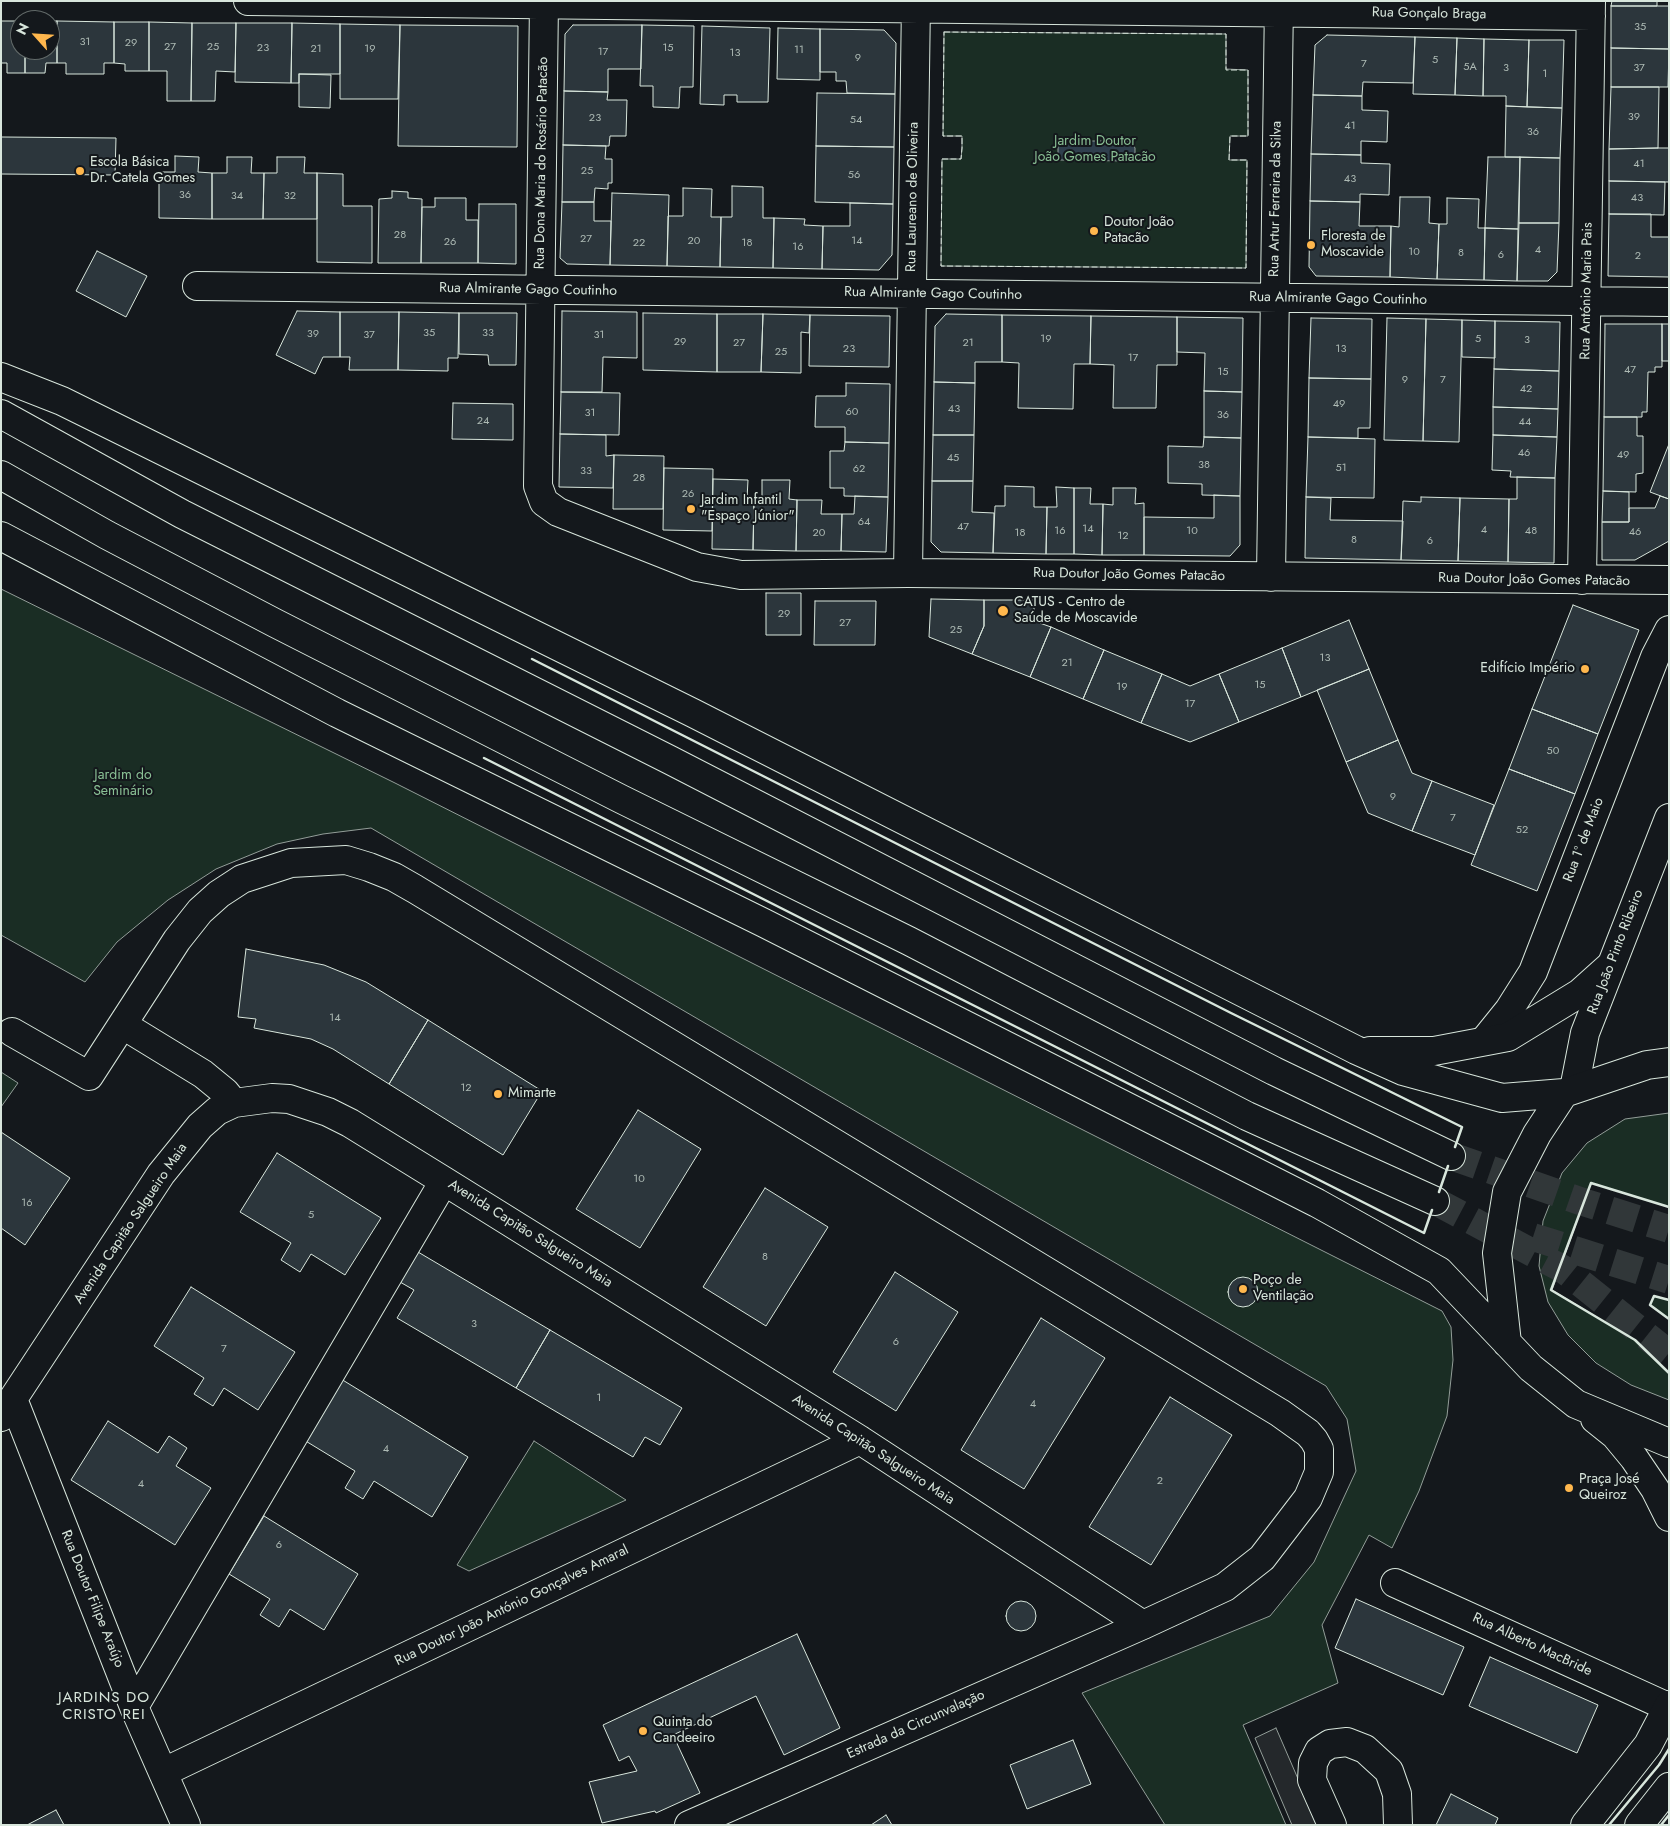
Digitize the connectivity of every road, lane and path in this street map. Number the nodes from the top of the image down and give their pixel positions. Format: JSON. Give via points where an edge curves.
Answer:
{"nodes":[{"id":1,"x":248,"y":1,"type":"edge"},
{"id":2,"x":544,"y":3,"type":"edge"},
{"id":3,"x":916,"y":5,"type":"edge"},
{"id":4,"x":1279,"y":7,"type":"edge"},
{"id":5,"x":1591,"y":9,"type":"edge"},
{"id":6,"x":198,"y":286,"type":"dead end"},
{"id":7,"x":540,"y":290,"type":"junction"},
{"id":8,"x":912,"y":294,"type":"junction"},
{"id":9,"x":1275,"y":298,"type":"junction"},
{"id":10,"x":1586,"y":301,"type":"junction"},
{"id":11,"x":1669,"y":302,"type":"edge"},
{"id":12,"x":1,"y":377,"type":"edge"},
{"id":13,"x":1,"y":414,"type":"edge"},
{"id":14,"x":1,"y":475,"type":"edge"},
{"id":15,"x":598,"y":530,"type":"joint"},
{"id":16,"x":1,"y":536,"type":"edge"},
{"id":17,"x":908,"y":573,"type":"junction"},
{"id":18,"x":1271,"y":577,"type":"junction"},
{"id":19,"x":1582,"y":580,"type":"junction"},
{"id":20,"x":1669,"y":580,"type":"edge"},
{"id":21,"x":1669,"y":630,"type":"edge"},
{"id":22,"x":1669,"y":818,"type":"edge"},
{"id":23,"x":1609,"y":967,"type":"junction"},
{"id":24,"x":123,"y":1025,"type":"junction"},
{"id":25,"x":12,"y":1032,"type":"dead end"},
{"id":26,"x":1484,"y":1041,"type":"junction"},
{"id":27,"x":1356,"y":1050,"type":"junction"},
{"id":28,"x":1669,"y":1062,"type":"edge"},
{"id":29,"x":1569,"y":1091,"type":"junction"},
{"id":30,"x":234,"y":1103,"type":"junction"},
{"id":31,"x":1451,"y":1156,"type":"tunnel mouth"},
{"id":32,"x":444,"y":1181,"type":"junction"},
{"id":33,"x":1435,"y":1201,"type":"tunnel mouth"},
{"id":34,"x":1507,"y":1343,"type":"junction"},
{"id":35,"x":1576,"y":1404,"type":"junction"},
{"id":36,"x":7,"y":1408,"type":"edge"},
{"id":37,"x":860,"y":1440,"type":"junction"},
{"id":38,"x":1669,"y":1442,"type":"edge"},
{"id":39,"x":1669,"y":1517,"type":"edge"},
{"id":40,"x":1395,"y":1583,"type":"dead end"},
{"id":41,"x":1143,"y":1626,"type":"junction"},
{"id":42,"x":134,"y":1706,"type":"junction"},
{"id":43,"x":1668,"y":1706,"type":"edge"},
{"id":44,"x":164,"y":1772,"type":"junction"},
{"id":45,"x":1669,"y":1787,"type":"edge"},
{"id":46,"x":1590,"y":1819,"type":"edge"},
{"id":47,"x":186,"y":1825,"type":"edge"},
{"id":48,"x":689,"y":1825,"type":"edge"},
{"id":49,"x":1332,"y":1825,"type":"edge"},
{"id":50,"x":1398,"y":1825,"type":"edge"},
{"id":51,"x":1639,"y":1825,"type":"edge"}],
"edges":[{"from":1,"to":2,"type":"main road","name":"Rua Gonçalo Braga"},
{"from":2,"to":3,"type":"main road","name":"Rua Gonçalo Braga"},
{"from":2,"to":7,"type":"main road","name":"Rua Dona Maria do Rosário Patacão"},
{"from":3,"to":4,"type":"main road","name":"Rua Gonçalo Braga"},
{"from":3,"to":8,"type":"main road","name":"Rua Laureano de Oliveira"},
{"from":4,"to":5,"type":"main road","name":"Rua Gonçalo Braga"},
{"from":4,"to":9,"type":"main road","name":"Rua Artur Ferreira da Silva"},
{"from":5,"to":10,"type":"main road","name":"Rua António Maria Pais"},
{"from":6,"to":7,"type":"main road","name":"Rua Almirante Gago Coutinho"},
{"from":7,"to":8,"type":"main road","name":"Rua Almirante Gago Coutinho"},
{"from":7,"to":15,"type":"main road","name":"Rua Dona Maria do Rosário Patacão","via":[[538,486],[550,508]]},
{"from":8,"to":9,"type":"main road","name":"Rua Almirante Gago Coutinho"},
{"from":8,"to":17,"type":"main road","name":"Rua Laureano de Oliveira"},
{"from":9,"to":10,"type":"main road","name":"Rua Almirante Gago Coutinho"},
{"from":9,"to":18,"type":"main road","name":"Rua Artur Ferreira da Silva"},
{"from":10,"to":11,"type":"main road","name":"Rua Almirante Gago Coutinho"},
{"from":10,"to":19,"type":"main road","name":"Rua António Maria Pais"},
{"from":12,"to":27,"type":"main road","via":[[62,400],[693,713]]},
{"from":13,"to":31,"type":"main road","via":[[182,514],[670,760],[1274,1071]]},
{"from":14,"to":33,"type":"main road","via":[[276,623],[620,799],[909,941],[1247,1116]]},
{"from":15,"to":17,"type":"main road","name":"Rua Doutor João Gomes Patacão","via":[[697,567],[726,574]]},
{"from":16,"to":34,"type":"main road","via":[[328,708],[764,923],[1317,1203],[1439,1271]]},
{"from":17,"to":18,"type":"main road","name":"Rua Doutor João Gomes Patacão"},
{"from":18,"to":19,"type":"main road","name":"Rua Doutor João Gomes Patacão"},
{"from":19,"to":20,"type":"main road","name":"Rua Doutor João Gomes Patacão"},
{"from":21,"to":26,"type":"main road","name":"Rua 1º de Maio","via":[[1655,657],[1533,972],[1510,1010]]},
{"from":22,"to":23,"type":"main road","name":"Rua João Pinto Ribeiro"},
{"from":23,"to":26,"type":"main road","via":[[1580,993],[1508,1036]]},
{"from":23,"to":29,"type":"main road","name":"Rua João Pinto Ribeiro","via":[[1585,1033]]},
{"from":24,"to":25,"type":"main road","name":"Estrada da Circunvalação","via":[[89,1076]]},
{"from":24,"to":30,"type":"main road","via":[[203,1074]]},
{"from":24,"to":41,"type":"main road","name":"Estrada da Circunvalação","via":[[188,925],[218,894],[242,879],[291,863],[346,860],[394,876],[1308,1433],[1319,1449],[1319,1472],[1308,1498],[1279,1538],[1246,1572],[1225,1587]]},
{"from":26,"to":27,"type":"main road","via":[[1434,1051]]},
{"from":27,"to":29,"type":"main road","via":[[1403,1070],[1502,1098]]},
{"from":28,"to":29,"type":"main road","via":[[1646,1065]]},
{"from":29,"to":34,"type":"main road","via":[[1537,1134],[1507,1192],[1497,1254]]},
{"from":30,"to":32,"type":"main road","name":"Avenida Capitão Salgueiro Maia","via":[[289,1099],[328,1112]]},
{"from":30,"to":36,"type":"main road","name":"Avenida Capitão Salgueiro Maia","via":[[217,1111],[179,1150]]},
{"from":32,"to":37,"type":"main road","name":"Avenida Capitão Salgueiro Maia"},
{"from":32,"to":42,"type":"main road"},
{"from":34,"to":35,"type":"main road","via":[[1531,1368]]},
{"from":35,"to":38,"type":"main road"},
{"from":35,"to":39,"type":"main road","via":[[1615,1436],[1634,1458]]},
{"from":36,"to":42,"type":"main road","name":"Rua Doutor Filipe Araújo"},
{"from":37,"to":41,"type":"main road","name":"Avenida Capitão Salgueiro Maia"},
{"from":37,"to":44,"type":"main road","name":"Rua Doutor João António Gonçalves Amaral"},
{"from":40,"to":43,"type":"main road","name":"Rua Alberto MacBride"},
{"from":41,"to":48,"type":"main road","name":"Estrada da Circunvalação"},
{"from":42,"to":44,"type":"main road","name":"Rua Doutor Filipe Araújo"},
{"from":43,"to":46,"type":"main road","via":[[1648,1745]]},
{"from":44,"to":47,"type":"main road","name":"Rua Doutor Filipe Araújo"},
{"from":45,"to":51,"type":"main road"},
{"from":49,"to":50,"type":"main road","via":[[1312,1780],[1313,1763],[1319,1752],[1330,1744],[1347,1742],[1365,1749],[1389,1771],[1397,1794]]}]}
